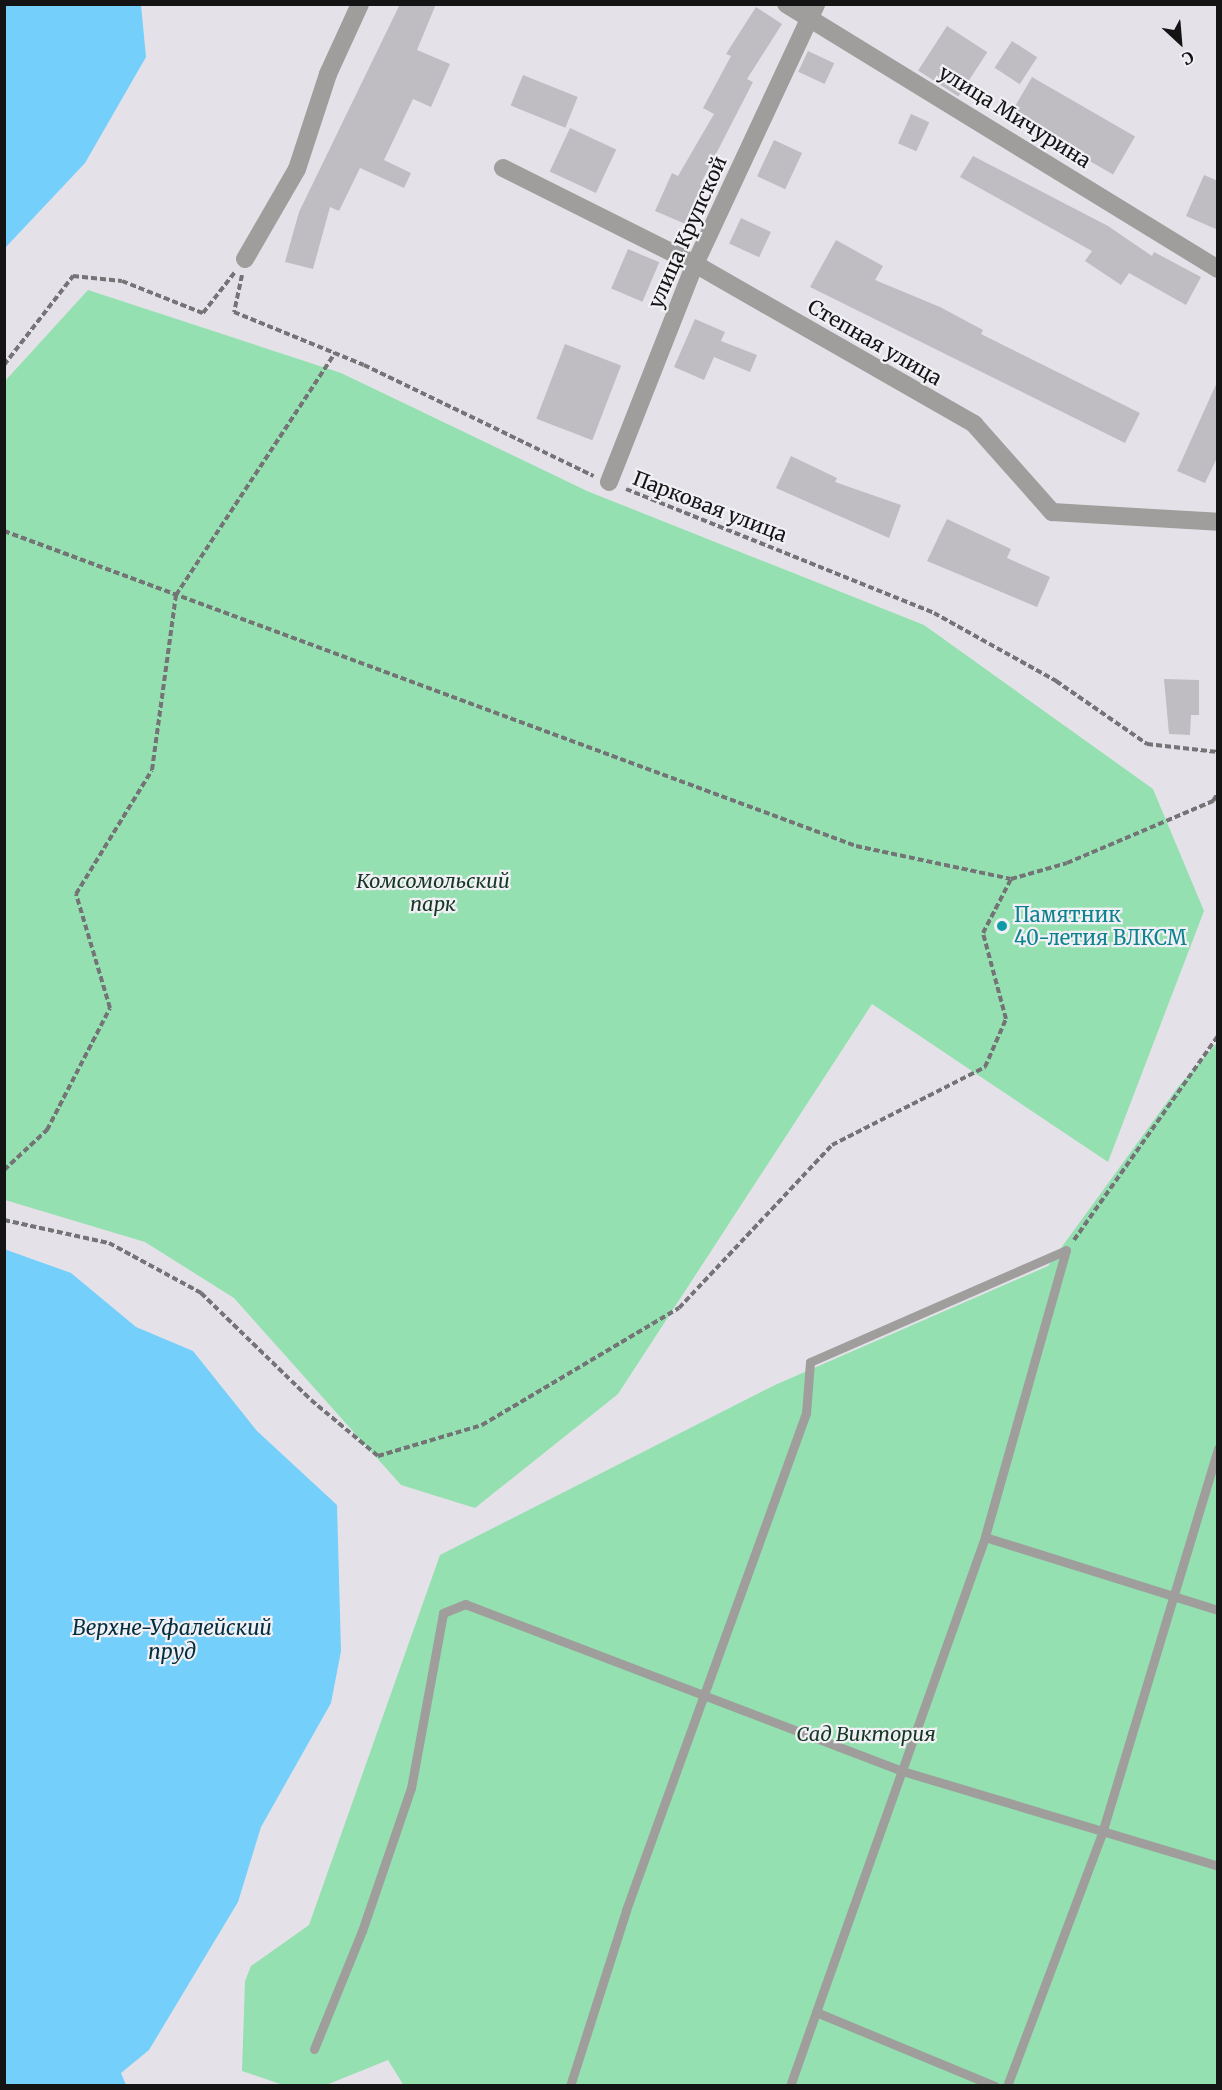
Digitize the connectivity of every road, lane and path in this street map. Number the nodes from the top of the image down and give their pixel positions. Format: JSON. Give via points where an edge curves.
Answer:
{"nodes":[{"id":1,"x":360,"y":4,"type":"edge"},
{"id":2,"x":786,"y":4,"type":"edge"},
{"id":3,"x":814,"y":10,"type":"edge"},
{"id":4,"x":503,"y":168,"type":"dead end"},
{"id":5,"x":245,"y":259,"type":"junction"},
{"id":6,"x":694,"y":264,"type":"junction"},
{"id":7,"x":1218,"y":269,"type":"edge"},
{"id":8,"x":335,"y":353,"type":"junction"},
{"id":9,"x":4,"y":364,"type":"edge"},
{"id":10,"x":609,"y":482,"type":"junction"},
{"id":11,"x":1218,"y":522,"type":"edge"},
{"id":12,"x":4,"y":531,"type":"edge"},
{"id":13,"x":176,"y":594,"type":"junction"},
{"id":14,"x":1218,"y":752,"type":"edge"},
{"id":15,"x":1218,"y":793,"type":"edge"},
{"id":16,"x":1011,"y":879,"type":"junction"},
{"id":17,"x":1218,"y":1036,"type":"edge"},
{"id":18,"x":4,"y":1170,"type":"edge"},
{"id":19,"x":4,"y":1220,"type":"edge"},
{"id":20,"x":1066,"y":1250,"type":"junction"},
{"id":21,"x":1218,"y":1448,"type":"edge"},
{"id":22,"x":985,"y":1537,"type":"junction"},
{"id":23,"x":1170,"y":1596,"type":"junction"},
{"id":24,"x":1218,"y":1610,"type":"edge"},
{"id":25,"x":707,"y":1694,"type":"junction"},
{"id":26,"x":898,"y":1770,"type":"junction"},
{"id":27,"x":1102,"y":1833,"type":"junction"},
{"id":28,"x":1218,"y":1866,"type":"edge"},
{"id":29,"x":816,"y":2012,"type":"junction"},
{"id":30,"x":314,"y":2049,"type":"dead end"},
{"id":31,"x":570,"y":2085,"type":"edge"},
{"id":32,"x":790,"y":2085,"type":"edge"},
{"id":33,"x":995,"y":2085,"type":"edge"},
{"id":34,"x":1007,"y":2085,"type":"edge"}],
"edges":[{"from":1,"to":5,"type":"street","via":[[328,74],[297,170]]},
{"from":2,"to":3,"type":"street","name":"улица Мичурина"},
{"from":3,"to":6,"type":"street","name":"улица Крупской"},
{"from":3,"to":7,"type":"street","name":"улица Мичурина"},
{"from":4,"to":6,"type":"street","name":"Степная улица"},
{"from":5,"to":8,"type":"path","name":"Парковая улица","via":[[234,312]]},
{"from":5,"to":9,"type":"path","via":[[203,313],[122,282],[73,276]]},
{"from":6,"to":10,"type":"street","name":"улица Крупской"},
{"from":6,"to":11,"type":"street","name":"Степная улица","via":[[974,424],[1052,512]]},
{"from":8,"to":10,"type":"path","name":"Парковая улица"},
{"from":8,"to":13,"type":"path"},
{"from":10,"to":14,"type":"path","name":"Парковая улица","via":[[934,613],[1056,681],[1148,744]]},
{"from":12,"to":13,"type":"path"},
{"from":13,"to":16,"type":"path","via":[[856,846]]},
{"from":13,"to":18,"type":"path","via":[[152,770],[76,894],[110,1008],[47,1130]]},
{"from":15,"to":16,"type":"path","via":[[1213,801],[1068,864]]},
{"from":16,"to":19,"type":"path","via":[[983,933],[1006,1019],[984,1067],[832,1144],[679,1308],[482,1425],[378,1456],[311,1400],[201,1293],[109,1243]]},
{"from":17,"to":20,"type":"path"},
{"from":20,"to":22,"type":"lane"},
{"from":20,"to":25,"type":"lane","via":[[810,1362],[806,1413]]},
{"from":21,"to":23,"type":"lane"},
{"from":22,"to":23,"type":"lane"},
{"from":22,"to":26,"type":"lane"},
{"from":23,"to":24,"type":"lane"},
{"from":23,"to":27,"type":"lane"},
{"from":25,"to":26,"type":"lane"},
{"from":25,"to":30,"type":"lane","via":[[465,1604],[443,1613],[411,1788],[362,1931]]},
{"from":25,"to":31,"type":"lane","via":[[626,1910]]},
{"from":26,"to":27,"type":"lane"},
{"from":26,"to":29,"type":"lane"},
{"from":27,"to":28,"type":"lane"},
{"from":27,"to":34,"type":"lane"},
{"from":29,"to":32,"type":"lane"},
{"from":29,"to":33,"type":"lane"}]}
